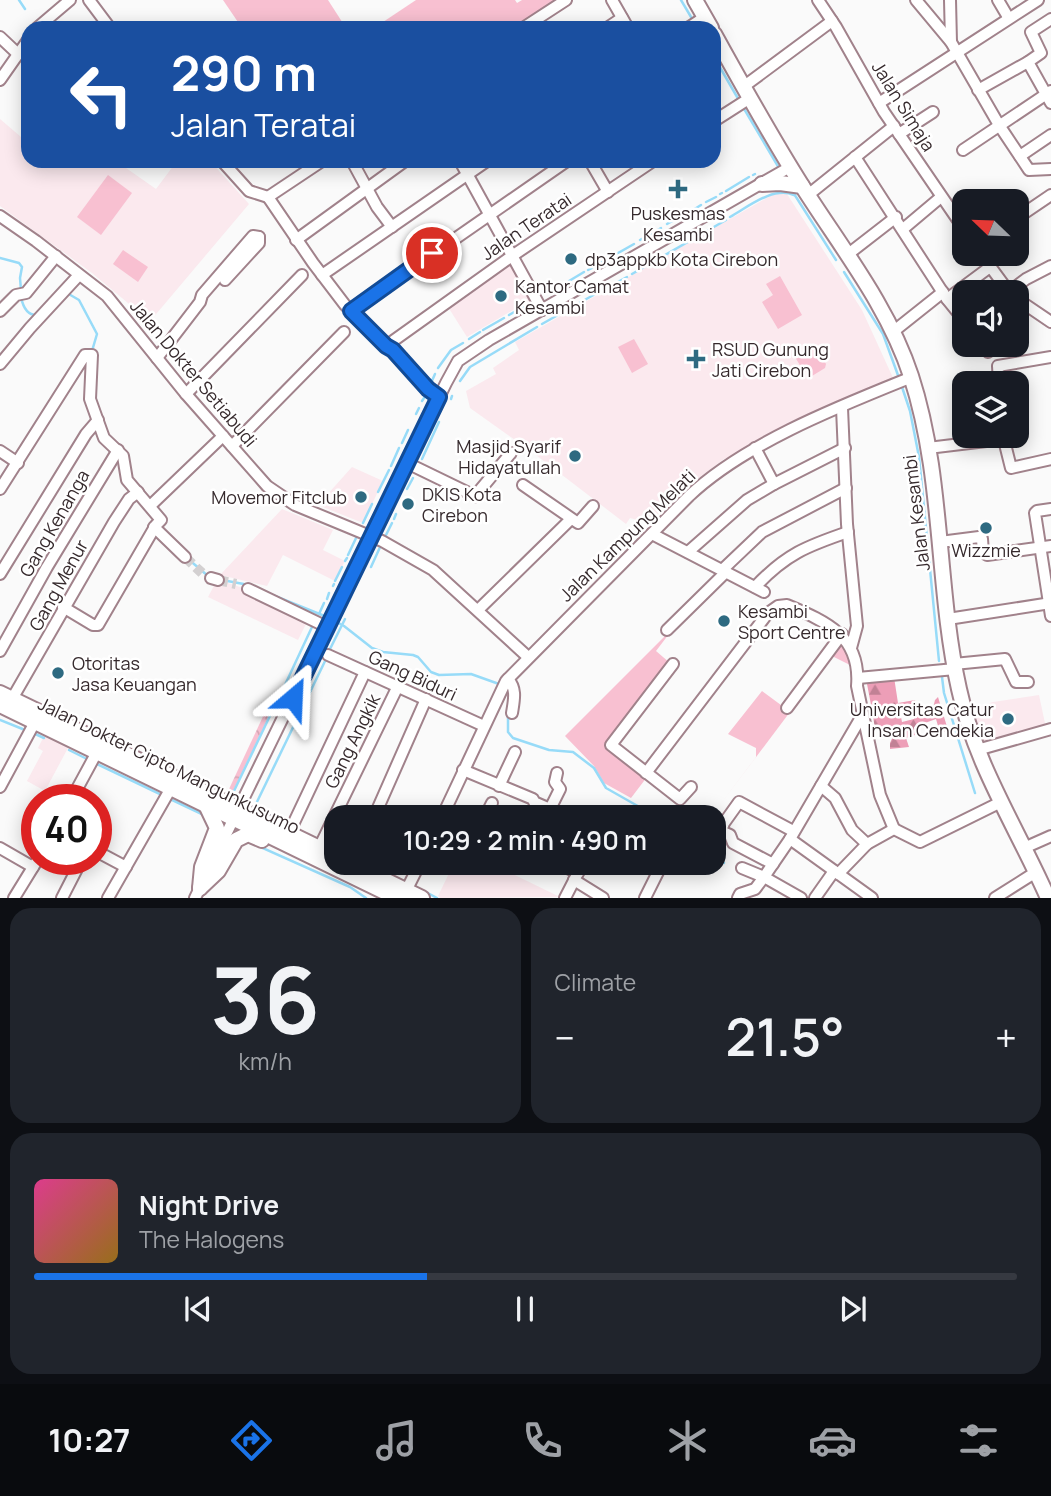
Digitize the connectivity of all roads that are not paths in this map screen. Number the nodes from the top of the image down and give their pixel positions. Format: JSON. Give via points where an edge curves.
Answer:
{"nodes":[{"id":1,"x":89,"y":0,"type":"edge"},
{"id":2,"x":566,"y":0,"type":"edge"},
{"id":3,"x":612,"y":0,"type":"edge"},
{"id":4,"x":695,"y":0,"type":"edge"},
{"id":5,"x":818,"y":0,"type":"edge"},
{"id":6,"x":916,"y":0,"type":"edge"},
{"id":7,"x":950,"y":0,"type":"edge"},
{"id":8,"x":999,"y":0,"type":"edge"},
{"id":9,"x":1038,"y":0,"type":"edge"},
{"id":10,"x":63,"y":2,"type":"edge"},
{"id":11,"x":1008,"y":18,"type":"junction"},
{"id":12,"x":1051,"y":19,"type":"edge"},
{"id":13,"x":44,"y":21,"type":"edge"},
{"id":14,"x":105,"y":21,"type":"edge"},
{"id":15,"x":534,"y":21,"type":"edge"},
{"id":16,"x":624,"y":21,"type":"edge"},
{"id":17,"x":698,"y":21,"type":"edge"},
{"id":18,"x":832,"y":21,"type":"junction"},
{"id":19,"x":0,"y":37,"type":"edge"},
{"id":20,"x":721,"y":47,"type":"edge"},
{"id":21,"x":954,"y":47,"type":"junction"},
{"id":22,"x":21,"y":50,"type":"edge"},
{"id":23,"x":1046,"y":50,"type":"edge"},
{"id":24,"x":18,"y":54,"type":"junction"},
{"id":25,"x":1028,"y":62,"type":"junction"},
{"id":26,"x":0,"y":80,"type":"edge"},
{"id":27,"x":978,"y":90,"type":"junction"},
{"id":28,"x":746,"y":95,"type":"junction"},
{"id":29,"x":1049,"y":96,"type":"edge"},
{"id":30,"x":878,"y":103,"type":"junction"},
{"id":31,"x":933,"y":112,"type":"dead end"},
{"id":32,"x":721,"y":117,"type":"edge"},
{"id":33,"x":999,"y":125,"type":"junction"},
{"id":34,"x":897,"y":130,"type":"junction"},
{"id":35,"x":1051,"y":135,"type":"edge"},
{"id":36,"x":963,"y":150,"type":"dead end"},
{"id":37,"x":1020,"y":156,"type":"junction"},
{"id":38,"x":855,"y":157,"type":"junction"},
{"id":39,"x":228,"y":168,"type":"edge"},
{"id":40,"x":312,"y":168,"type":"edge"},
{"id":41,"x":356,"y":168,"type":"edge"},
{"id":42,"x":395,"y":168,"type":"edge"},
{"id":43,"x":464,"y":168,"type":"edge"},
{"id":44,"x":477,"y":168,"type":"edge"},
{"id":45,"x":558,"y":168,"type":"edge"},
{"id":46,"x":594,"y":168,"type":"edge"},
{"id":47,"x":642,"y":168,"type":"edge"},
{"id":48,"x":1051,"y":169,"type":"edge"},
{"id":49,"x":468,"y":174,"type":"junction"},
{"id":50,"x":792,"y":180,"type":"junction"},
{"id":51,"x":762,"y":184,"type":"joint"},
{"id":52,"x":367,"y":187,"type":"junction"},
{"id":53,"x":608,"y":191,"type":"junction"},
{"id":54,"x":268,"y":197,"type":"junction"},
{"id":55,"x":941,"y":197,"type":"junction"},
{"id":56,"x":1050,"y":199,"type":"edge"},
{"id":57,"x":1029,"y":211,"type":"edge"},
{"id":58,"x":952,"y":212,"type":"edge"},
{"id":59,"x":488,"y":215,"type":"junction"},
{"id":60,"x":0,"y":216,"type":"edge"},
{"id":61,"x":896,"y":217,"type":"junction"},
{"id":62,"x":392,"y":227,"type":"junction"},
{"id":63,"x":903,"y":229,"type":"junction"},
{"id":64,"x":296,"y":240,"type":"junction"},
{"id":65,"x":847,"y":255,"type":"junction"},
{"id":66,"x":55,"y":256,"type":"junction"},
{"id":67,"x":512,"y":256,"type":"junction"},
{"id":68,"x":1051,"y":266,"type":"edge"},
{"id":69,"x":990,"y":267,"type":"joint"},
{"id":70,"x":79,"y":275,"type":"junction"},
{"id":71,"x":302,"y":275,"type":"dead end"},
{"id":72,"x":322,"y":275,"type":"junction"},
{"id":73,"x":1000,"y":280,"type":"edge"},
{"id":74,"x":1025,"y":280,"type":"edge"},
{"id":75,"x":945,"y":296,"type":"junction"},
{"id":76,"x":200,"y":302,"type":"junction"},
{"id":77,"x":952,"y":305,"type":"edge"},
{"id":78,"x":1029,"y":307,"type":"edge"},
{"id":79,"x":542,"y":310,"type":"junction"},
{"id":80,"x":0,"y":311,"type":"edge"},
{"id":81,"x":351,"y":311,"type":"junction"},
{"id":82,"x":1051,"y":322,"type":"edge"},
{"id":83,"x":894,"y":331,"type":"junction"},
{"id":84,"x":344,"y":332,"type":"dead end"},
{"id":85,"x":386,"y":346,"type":"junction"},
{"id":86,"x":157,"y":358,"type":"junction"},
{"id":87,"x":1051,"y":358,"type":"edge"},
{"id":88,"x":0,"y":364,"type":"edge"},
{"id":89,"x":998,"y":371,"type":"edge"},
{"id":90,"x":904,"y":380,"type":"junction"},
{"id":91,"x":186,"y":394,"type":"junction"},
{"id":92,"x":439,"y":397,"type":"junction"},
{"id":93,"x":842,"y":408,"type":"junction"},
{"id":94,"x":96,"y":421,"type":"junction"},
{"id":95,"x":223,"y":436,"type":"junction"},
{"id":96,"x":952,"y":444,"type":"edge"},
{"id":97,"x":232,"y":446,"type":"junction"},
{"id":98,"x":755,"y":448,"type":"junction"},
{"id":99,"x":845,"y":448,"type":"junction"},
{"id":100,"x":928,"y":448,"type":"junction"},
{"id":101,"x":1006,"y":448,"type":"edge"},
{"id":102,"x":118,"y":450,"type":"junction"},
{"id":103,"x":0,"y":451,"type":"edge"},
{"id":104,"x":511,"y":453,"type":"dead end"},
{"id":105,"x":1051,"y":459,"type":"edge"},
{"id":106,"x":18,"y":463,"type":"junction"},
{"id":107,"x":407,"y":463,"type":"junction"},
{"id":108,"x":774,"y":484,"type":"junction"},
{"id":109,"x":523,"y":485,"type":"dead end"},
{"id":110,"x":846,"y":488,"type":"junction"},
{"id":111,"x":0,"y":489,"type":"edge"},
{"id":112,"x":136,"y":493,"type":"junction"},
{"id":113,"x":150,"y":506,"type":"junction"},
{"id":114,"x":593,"y":506,"type":"dead end"},
{"id":115,"x":1051,"y":509,"type":"edge"},
{"id":116,"x":571,"y":519,"type":"junction"},
{"id":117,"x":157,"y":524,"type":"junction"},
{"id":118,"x":848,"y":532,"type":"junction"},
{"id":119,"x":652,"y":534,"type":"junction"},
{"id":120,"x":379,"y":540,"type":"junction"},
{"id":121,"x":940,"y":542,"type":"junction"},
{"id":122,"x":1046,"y":547,"type":"edge"},
{"id":123,"x":688,"y":552,"type":"junction"},
{"id":124,"x":185,"y":557,"type":"tunnel mouth"},
{"id":125,"x":724,"y":571,"type":"junction"},
{"id":126,"x":0,"y":574,"type":"edge"},
{"id":127,"x":248,"y":589,"type":"tunnel mouth"},
{"id":128,"x":1050,"y":603,"type":"edge"},
{"id":129,"x":63,"y":607,"type":"junction"},
{"id":130,"x":478,"y":610,"type":"junction"},
{"id":131,"x":1051,"y":616,"type":"edge"},
{"id":132,"x":948,"y":618,"type":"junction"},
{"id":133,"x":327,"y":627,"type":"junction"},
{"id":134,"x":667,"y":630,"type":"dead end"},
{"id":135,"x":842,"y":634,"type":"junction"},
{"id":136,"x":851,"y":649,"type":"junction"},
{"id":137,"x":0,"y":651,"type":"edge"},
{"id":138,"x":325,"y":653,"type":"junction"},
{"id":139,"x":528,"y":657,"type":"junction"},
{"id":140,"x":673,"y":664,"type":"dead end"},
{"id":141,"x":948,"y":669,"type":"junction"},
{"id":142,"x":365,"y":672,"type":"junction"},
{"id":143,"x":858,"y":678,"type":"junction"},
{"id":144,"x":507,"y":680,"type":"junction"},
{"id":145,"x":1028,"y":682,"type":"dead end"},
{"id":146,"x":398,"y":687,"type":"junction"},
{"id":147,"x":4,"y":699,"type":"edge"},
{"id":148,"x":426,"y":699,"type":"junction"},
{"id":149,"x":787,"y":708,"type":"dead end"},
{"id":150,"x":512,"y":713,"type":"dead end"},
{"id":151,"x":863,"y":714,"type":"junction"},
{"id":152,"x":484,"y":726,"type":"junction"},
{"id":153,"x":32,"y":728,"type":"junction"},
{"id":154,"x":1051,"y":729,"type":"edge"},
{"id":155,"x":977,"y":750,"type":"junction"},
{"id":156,"x":515,"y":752,"type":"dead end"},
{"id":157,"x":94,"y":758,"type":"junction"},
{"id":158,"x":463,"y":770,"type":"junction"},
{"id":159,"x":557,"y":773,"type":"dead end"},
{"id":160,"x":646,"y":773,"type":"junction"},
{"id":161,"x":80,"y":784,"type":"edge"},
{"id":162,"x":499,"y":786,"type":"junction"},
{"id":163,"x":821,"y":786,"type":"junction"},
{"id":164,"x":0,"y":787,"type":"edge"},
{"id":165,"x":691,"y":787,"type":"dead end"},
{"id":166,"x":168,"y":794,"type":"junction"},
{"id":167,"x":1001,"y":802,"type":"junction"},
{"id":168,"x":379,"y":805,"type":"edge"},
{"id":169,"x":447,"y":805,"type":"edge"},
{"id":170,"x":208,"y":808,"type":"junction"},
{"id":171,"x":237,"y":814,"type":"junction"},
{"id":172,"x":894,"y":829,"type":"junction"},
{"id":173,"x":791,"y":835,"type":"junction"},
{"id":174,"x":1051,"y":836,"type":"edge"},
{"id":175,"x":287,"y":838,"type":"junction"},
{"id":176,"x":867,"y":844,"type":"junction"},
{"id":177,"x":0,"y":848,"type":"edge"},
{"id":178,"x":319,"y":848,"type":"junction"},
{"id":179,"x":1024,"y":848,"type":"junction"},
{"id":180,"x":324,"y":850,"type":"edge"},
{"id":181,"x":21,"y":857,"type":"edge"},
{"id":182,"x":112,"y":860,"type":"edge"},
{"id":183,"x":773,"y":864,"type":"junction"},
{"id":184,"x":126,"y":867,"type":"junction"},
{"id":185,"x":742,"y":867,"type":"dead end"},
{"id":186,"x":836,"y":872,"type":"junction"},
{"id":187,"x":1036,"y":872,"type":"junction"},
{"id":188,"x":28,"y":875,"type":"edge"},
{"id":189,"x":74,"y":875,"type":"edge"},
{"id":190,"x":371,"y":875,"type":"edge"},
{"id":191,"x":413,"y":875,"type":"edge"},
{"id":192,"x":576,"y":875,"type":"edge"},
{"id":193,"x":581,"y":875,"type":"edge"},
{"id":194,"x":656,"y":875,"type":"edge"},
{"id":195,"x":764,"y":877,"type":"junction"},
{"id":196,"x":1047,"y":890,"type":"edge"},
{"id":197,"x":198,"y":893,"type":"edge"},
{"id":198,"x":402,"y":895,"type":"edge"},
{"id":199,"x":14,"y":898,"type":"edge"},
{"id":200,"x":62,"y":898,"type":"edge"},
{"id":201,"x":108,"y":898,"type":"edge"},
{"id":202,"x":422,"y":898,"type":"edge"},
{"id":203,"x":565,"y":898,"type":"edge"},
{"id":204,"x":603,"y":898,"type":"edge"},
{"id":205,"x":645,"y":898,"type":"edge"},
{"id":206,"x":738,"y":898,"type":"edge"},
{"id":207,"x":801,"y":898,"type":"edge"},
{"id":208,"x":816,"y":898,"type":"edge"},
{"id":209,"x":872,"y":898,"type":"edge"},
{"id":210,"x":995,"y":898,"type":"edge"}],
"edges":[{"from":1,"to":14,"type":"street"},
{"from":2,"to":15,"type":"street"},
{"from":3,"to":16,"type":"street"},
{"from":4,"to":17,"type":"main road"},
{"from":5,"to":18,"type":"street","name":"Jalan Simaja"},
{"from":6,"to":21,"type":"street"},
{"from":7,"to":21,"type":"street"},
{"from":8,"to":11,"type":"street"},
{"from":9,"to":11,"type":"street"},
{"from":10,"to":13,"type":"street"},
{"from":11,"to":21,"type":"street"},
{"from":12,"to":23,"type":"street","via":[[1031,32]]},
{"from":18,"to":28,"type":"street"},
{"from":18,"to":30,"type":"street","name":"Jalan Simaja"},
{"from":19,"to":24,"type":"street"},
{"from":20,"to":28,"type":"main road","name":"Jalan Kesambi"},
{"from":21,"to":27,"type":"street"},
{"from":21,"to":30,"type":"street"},
{"from":22,"to":24,"type":"street"},
{"from":23,"to":25,"type":"street"},
{"from":24,"to":26,"type":"street"},
{"from":25,"to":27,"type":"street"},
{"from":25,"to":29,"type":"street"},
{"from":27,"to":33,"type":"street"},
{"from":28,"to":32,"type":"street"},
{"from":28,"to":50,"type":"main road","name":"Jalan Kesambi"},
{"from":29,"to":33,"type":"street"},
{"from":30,"to":34,"type":"street","name":"Jalan Simaja"},
{"from":31,"to":34,"type":"street"},
{"from":33,"to":36,"type":"street"},
{"from":33,"to":37,"type":"street"},
{"from":34,"to":38,"type":"street"},
{"from":34,"to":55,"type":"street","name":"Jalan Simaja"},
{"from":35,"to":37,"type":"street"},
{"from":37,"to":48,"type":"street","via":[[1029,170]]},
{"from":38,"to":50,"type":"street"},
{"from":38,"to":61,"type":"street"},
{"from":39,"to":54,"type":"street","via":[[249,191]]},
{"from":40,"to":54,"type":"street"},
{"from":41,"to":52,"type":"street"},
{"from":42,"to":52,"type":"street"},
{"from":43,"to":49,"type":"street"},
{"from":44,"to":49,"type":"street"},
{"from":45,"to":59,"type":"street"},
{"from":46,"to":53,"type":"street"},
{"from":47,"to":53,"type":"street","name":"Jalan Teratai"},
{"from":49,"to":59,"type":"street"},
{"from":49,"to":62,"type":"street"},
{"from":50,"to":51,"type":"main road"},
{"from":50,"to":65,"type":"main road","name":"Jalan Kesambi"},
{"from":51,"to":79,"type":"street"},
{"from":52,"to":62,"type":"street"},
{"from":52,"to":64,"type":"street"},
{"from":53,"to":67,"type":"street","name":"Jalan Teratai"},
{"from":54,"to":64,"type":"street"},
{"from":55,"to":58,"type":"street","name":"Jalan Simaja"},
{"from":55,"to":63,"type":"street"},
{"from":56,"to":57,"type":"street"},
{"from":59,"to":67,"type":"street"},
{"from":59,"to":81,"type":"street"},
{"from":60,"to":66,"type":"street","name":"Jalan Dokter Setiabudi"},
{"from":61,"to":63,"type":"street"},
{"from":61,"to":65,"type":"street"},
{"from":62,"to":72,"type":"street"},
{"from":63,"to":75,"type":"street"},
{"from":64,"to":72,"type":"street"},
{"from":65,"to":83,"type":"main road","name":"Jalan Kesambi"},
{"from":66,"to":70,"type":"street","name":"Jalan Dokter Setiabudi"},
{"from":66,"to":80,"type":"street"},
{"from":67,"to":79,"type":"street"},
{"from":67,"to":85,"type":"street","name":"Jalan Teratai"},
{"from":68,"to":74,"type":"street"},
{"from":69,"to":73,"type":"street"},
{"from":69,"to":75,"type":"street"},
{"from":70,"to":86,"type":"street","name":"Jalan Dokter Setiabudi","via":[[107,296]]},
{"from":70,"to":88,"type":"street"},
{"from":71,"to":91,"type":"street"},
{"from":72,"to":81,"type":"street"},
{"from":75,"to":77,"type":"street"},
{"from":75,"to":83,"type":"street"},
{"from":76,"to":76,"type":"street","via":[[253,236],[259,237],[259,243],[206,301]]},
{"from":76,"to":86,"type":"street"},
{"from":78,"to":82,"type":"street"},
{"from":79,"to":92,"type":"street","via":[[465,356]]},
{"from":81,"to":85,"type":"street"},
{"from":83,"to":90,"type":"main road","name":"Jalan Kesambi"},
{"from":84,"to":97,"type":"street"},
{"from":85,"to":92,"type":"street"},
{"from":86,"to":91,"type":"street","name":"Jalan Dokter Setiabudi"},
{"from":87,"to":89,"type":"street","via":[[998,366]]},
{"from":90,"to":93,"type":"street","name":"Jalan Kampung Melati"},
{"from":90,"to":100,"type":"main road","name":"Jalan Kesambi"},
{"from":91,"to":95,"type":"street","name":"Jalan Dokter Setiabudi"},
{"from":92,"to":107,"type":"street"},
{"from":93,"to":98,"type":"street","name":"Jalan Kampung Melati"},
{"from":93,"to":99,"type":"street"},
{"from":94,"to":102,"type":"street","via":[[106,440]]},
{"from":94,"to":106,"type":"street","via":[[90,399],[91,355],[85,355]]},
{"from":94,"to":126,"type":"street"},
{"from":95,"to":97,"type":"street","name":"Jalan Dokter Setiabudi"},
{"from":95,"to":113,"type":"street"},
{"from":96,"to":100,"type":"street"},
{"from":97,"to":120,"type":"street","name":"Jalan Dokter Setiabudi","via":[[281,497]]},
{"from":98,"to":108,"type":"street"},
{"from":98,"to":119,"type":"street","name":"Jalan Kampung Melati","via":[[693,492]]},
{"from":99,"to":108,"type":"street"},
{"from":99,"to":110,"type":"street"},
{"from":100,"to":121,"type":"main road","name":"Jalan Kesambi"},
{"from":101,"to":105,"type":"street","via":[[1011,468]]},
{"from":102,"to":112,"type":"street"},
{"from":102,"to":137,"type":"street","name":"Gang Kenanga"},
{"from":103,"to":106,"type":"street"},
{"from":104,"to":107,"type":"street","via":[[475,496]]},
{"from":106,"to":111,"type":"street"},
{"from":107,"to":120,"type":"street"},
{"from":108,"to":123,"type":"street","via":[[739,507]]},
{"from":109,"to":116,"type":"street"},
{"from":110,"to":118,"type":"street"},
{"from":110,"to":125,"type":"street","via":[[762,532]]},
{"from":112,"to":113,"type":"street"},
{"from":112,"to":129,"type":"street","name":"Gang Menur"},
{"from":113,"to":117,"type":"street"},
{"from":114,"to":116,"type":"street","via":[[580,523]]},
{"from":115,"to":122,"type":"street","via":[[1035,512]]},
{"from":116,"to":130,"type":"street"},
{"from":117,"to":124,"type":"street"},
{"from":117,"to":129,"type":"street","via":[[98,625]]},
{"from":118,"to":125,"type":"street","via":[[789,555],[760,589]]},
{"from":118,"to":136,"type":"street","via":[[857,626]]},
{"from":119,"to":123,"type":"street"},
{"from":119,"to":139,"type":"street","name":"Jalan Kampung Melati"},
{"from":120,"to":130,"type":"street","via":[[433,570]]},
{"from":120,"to":133,"type":"street"},
{"from":121,"to":122,"type":"street","via":[[979,537],[987,555]]},
{"from":121,"to":132,"type":"main road","name":"Jalan Kesambi"},
{"from":122,"to":128,"type":"street"},
{"from":123,"to":125,"type":"street"},
{"from":125,"to":134,"type":"street"},
{"from":127,"to":133,"type":"street"},
{"from":128,"to":131,"type":"street"},
{"from":128,"to":132,"type":"street"},
{"from":129,"to":147,"type":"street","name":"Gang Menur","via":[[37,657]]},
{"from":130,"to":139,"type":"street"},
{"from":132,"to":141,"type":"main road","name":"Jalan Kesambi"},
{"from":133,"to":138,"type":"street"},
{"from":135,"to":136,"type":"street"},
{"from":135,"to":149,"type":"street"},
{"from":135,"to":160,"type":"street","via":[[790,606],[773,609]]},
{"from":136,"to":143,"type":"street"},
{"from":138,"to":142,"type":"street","name":"Gang Biduri"},
{"from":138,"to":171,"type":"street"},
{"from":139,"to":144,"type":"street","name":"Jalan Kampung Melati"},
{"from":140,"to":160,"type":"street","via":[[611,745]]},
{"from":141,"to":143,"type":"street"},
{"from":141,"to":145,"type":"street","via":[[1005,659],[1016,682]]},
{"from":141,"to":155,"type":"main road","name":"Jalan Kesambi"},
{"from":142,"to":146,"type":"street","name":"Gang Biduri"},
{"from":142,"to":175,"type":"street"},
{"from":143,"to":151,"type":"street"},
{"from":144,"to":150,"type":"street","via":[[514,693]]},
{"from":144,"to":152,"type":"street","name":"Jalan Kampung Melati"},
{"from":146,"to":148,"type":"street","name":"Gang Biduri"},
{"from":146,"to":178,"type":"street","name":"Gang Angkik"},
{"from":147,"to":153,"type":"main road","name":"Jalan Dokter Cipto Mangunkusumo"},
{"from":147,"to":171,"type":"main road","name":"Jalan Dokter Cipto Mangunkusumo"},
{"from":148,"to":152,"type":"street","name":"Gang Biduri"},
{"from":148,"to":168,"type":"street"},
{"from":151,"to":163,"type":"street"},
{"from":151,"to":172,"type":"street","via":[[880,795]]},
{"from":152,"to":158,"type":"street","name":"Jalan Kampung Melati"},
{"from":153,"to":157,"type":"main road","name":"Jalan Dokter Cipto Mangunkusumo"},
{"from":153,"to":164,"type":"street"},
{"from":154,"to":155,"type":"street"},
{"from":155,"to":167,"type":"main road","name":"Jalan Kesambi"},
{"from":156,"to":162,"type":"street"},
{"from":157,"to":161,"type":"street"},
{"from":157,"to":166,"type":"main road","name":"Jalan Dokter Cipto Mangunkusumo"},
{"from":158,"to":162,"type":"street"},
{"from":158,"to":169,"type":"street","name":"Jalan Kampung Melati"},
{"from":159,"to":162,"type":"street","via":[[555,782],[560,789],[550,809]]},
{"from":160,"to":165,"type":"street","via":[[681,800]]},
{"from":163,"to":173,"type":"street"},
{"from":163,"to":176,"type":"street","via":[[835,798],[852,830]]},
{"from":166,"to":170,"type":"main road","name":"Jalan Dokter Cipto Mangunkusumo"},
{"from":166,"to":184,"type":"street"},
{"from":167,"to":172,"type":"street","via":[[920,842]]},
{"from":167,"to":179,"type":"main road","name":"Jalan Kesambi"},
{"from":170,"to":171,"type":"main road","name":"Jalan Dokter Cipto Mangunkusumo"},
{"from":170,"to":197,"type":"main road","via":[[216,834],[202,867]]},
{"from":171,"to":175,"type":"main road","name":"Jalan Dokter Cipto Mangunkusumo"},
{"from":171,"to":197,"type":"street"},
{"from":172,"to":176,"type":"street"},
{"from":173,"to":183,"type":"street"},
{"from":173,"to":183,"type":"street","via":[[739,802],[724,823],[721,831],[730,835],[733,843]]},
{"from":173,"to":186,"type":"street"},
{"from":174,"to":179,"type":"street"},
{"from":175,"to":178,"type":"main road","name":"Jalan Dokter Cipto Mangunkusumo"},
{"from":175,"to":197,"type":"main road","via":[[269,843],[242,837]]},
{"from":175,"to":198,"type":"main road","name":"Jalan Dokter Cipto Mangunkusumo"},
{"from":176,"to":186,"type":"street"},
{"from":177,"to":181,"type":"street"},
{"from":178,"to":180,"type":"main road","name":"Jalan Dokter Cipto Mangunkusumo"},
{"from":179,"to":187,"type":"main road","name":"Jalan Kesambi"},
{"from":182,"to":184,"type":"street"},
{"from":183,"to":195,"type":"street"},
{"from":184,"to":201,"type":"street"},
{"from":185,"to":195,"type":"street"},
{"from":186,"to":208,"type":"street"},
{"from":186,"to":209,"type":"street"},
{"from":187,"to":196,"type":"main road","name":"Jalan Kesambi"},
{"from":187,"to":210,"type":"street"},
{"from":188,"to":199,"type":"street"},
{"from":189,"to":200,"type":"street"},
{"from":190,"to":198,"type":"main road","name":"Jalan Dokter Cipto Mangunkusumo"},
{"from":191,"to":198,"type":"street"},
{"from":192,"to":203,"type":"street"},
{"from":193,"to":204,"type":"street"},
{"from":194,"to":205,"type":"street"},
{"from":195,"to":206,"type":"street","via":[[755,889]]},
{"from":195,"to":207,"type":"street"},
{"from":198,"to":202,"type":"main road","name":"Jalan Dokter Cipto Mangunkusumo"}]}
